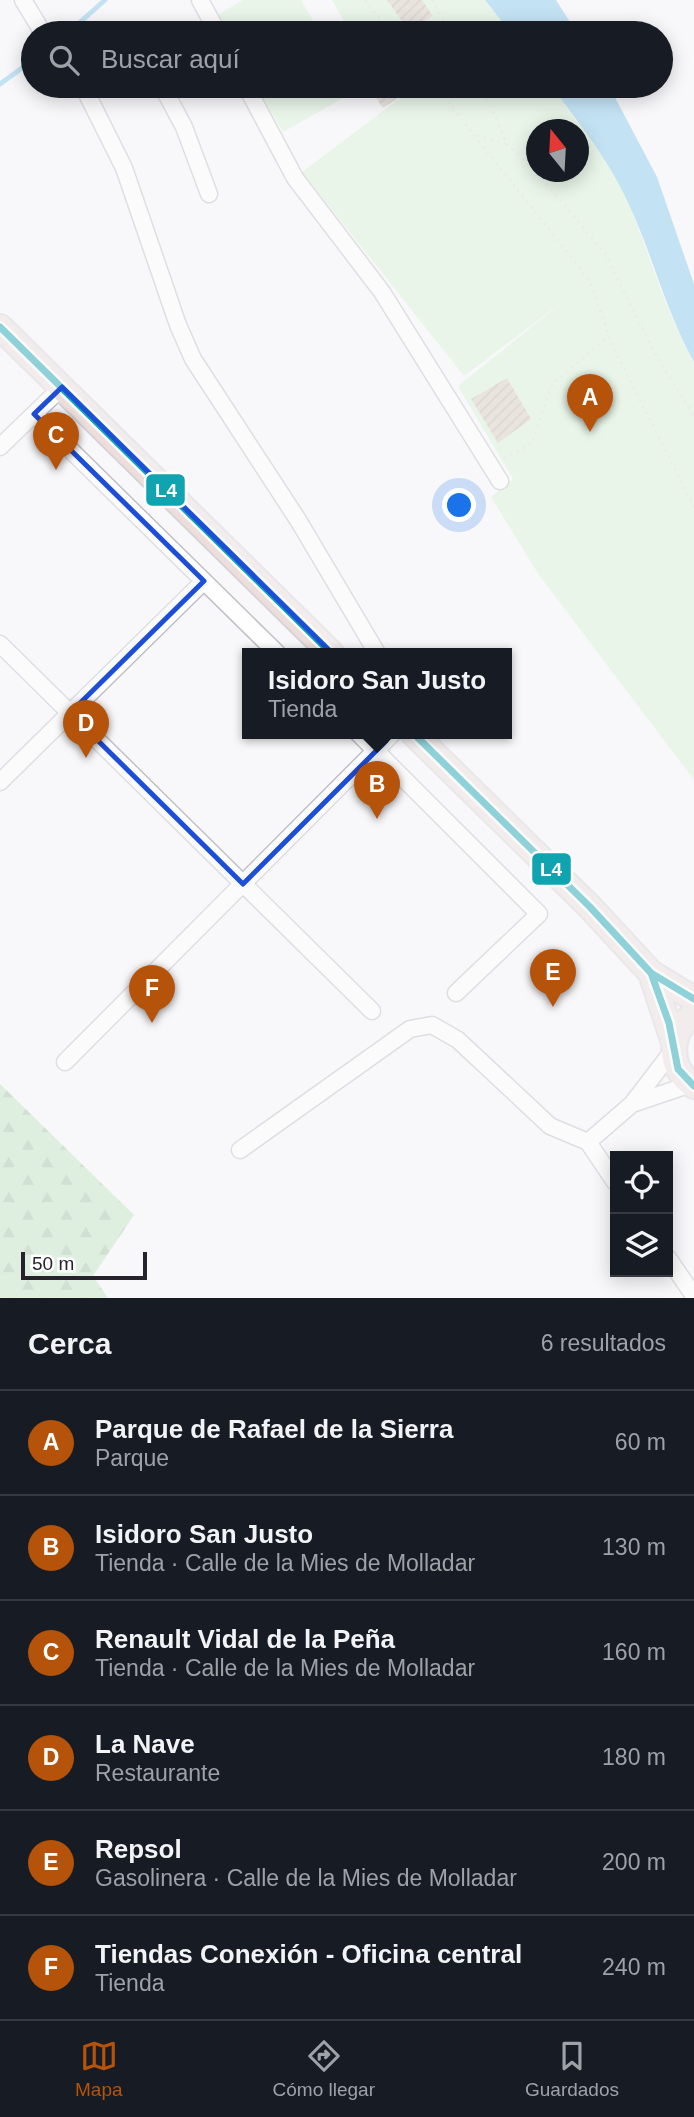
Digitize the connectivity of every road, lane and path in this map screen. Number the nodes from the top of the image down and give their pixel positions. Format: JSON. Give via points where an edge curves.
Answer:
{"nodes":[{"id":1,"x":23,"y":0,"type":"edge"},
{"id":2,"x":200,"y":0,"type":"edge"},
{"id":3,"x":365,"y":0,"type":"edge"},
{"id":4,"x":432,"y":0,"type":"edge"},
{"id":5,"x":35,"y":21,"type":"edge"},
{"id":6,"x":211,"y":21,"type":"edge"},
{"id":7,"x":382,"y":21,"type":"edge"},
{"id":8,"x":444,"y":21,"type":"edge"},
{"id":9,"x":89,"y":98,"type":"edge"},
{"id":10,"x":168,"y":98,"type":"edge"},
{"id":11,"x":252,"y":98,"type":"edge"},
{"id":12,"x":445,"y":98,"type":"edge"},
{"id":13,"x":487,"y":98,"type":"edge"},
{"id":14,"x":474,"y":134,"type":"junction"},
{"id":15,"x":508,"y":144,"type":"junction"},
{"id":16,"x":209,"y":194,"type":"dead end"},
{"id":17,"x":0,"y":327,"type":"edge"},
{"id":18,"x":609,"y":336,"type":"junction"},
{"id":19,"x":62,"y":387,"type":"junction"},
{"id":20,"x":34,"y":414,"type":"junction"},
{"id":21,"x":694,"y":416,"type":"edge"},
{"id":22,"x":0,"y":447,"type":"edge"},
{"id":23,"x":490,"y":465,"type":"junction"},
{"id":24,"x":500,"y":481,"type":"dead end"},
{"id":25,"x":694,"y":506,"type":"edge"},
{"id":26,"x":204,"y":582,"type":"junction"},
{"id":27,"x":0,"y":644,"type":"edge"},
{"id":28,"x":271,"y":648,"type":"edge"},
{"id":29,"x":326,"y":648,"type":"edge"},
{"id":30,"x":374,"y":648,"type":"edge"},
{"id":31,"x":70,"y":713,"type":"junction"},
{"id":32,"x":364,"y":739,"type":"edge"},
{"id":33,"x":387,"y":739,"type":"edge"},
{"id":34,"x":420,"y":739,"type":"edge"},
{"id":35,"x":376,"y":751,"type":"junction"},
{"id":36,"x":0,"y":782,"type":"edge"},
{"id":37,"x":243,"y":884,"type":"junction"},
{"id":38,"x":651,"y":973,"type":"junction"},
{"id":39,"x":456,"y":993,"type":"dead end"},
{"id":40,"x":694,"y":999,"type":"edge"},
{"id":41,"x":372,"y":1011,"type":"dead end"},
{"id":42,"x":694,"y":1014,"type":"edge"},
{"id":43,"x":674,"y":1046,"type":"junction"},
{"id":44,"x":65,"y":1062,"type":"dead end"},
{"id":45,"x":693,"y":1085,"type":"edge"},
{"id":46,"x":632,"y":1104,"type":"junction"},
{"id":47,"x":588,"y":1142,"type":"junction"},
{"id":48,"x":240,"y":1150,"type":"dead end"},
{"id":49,"x":610,"y":1175,"type":"edge"},
{"id":50,"x":673,"y":1265,"type":"edge"},
{"id":51,"x":694,"y":1296,"type":"edge"}],
"edges":[{"from":1,"to":5,"type":"street"},
{"from":2,"to":6,"type":"street"},
{"from":3,"to":7,"type":"path"},
{"from":4,"to":8,"type":"path"},
{"from":9,"to":30,"type":"street","via":[[124,168],[194,359]]},
{"from":10,"to":16,"type":"street"},
{"from":11,"to":23,"type":"street","via":[[295,178],[382,292]]},
{"from":12,"to":14,"type":"path"},
{"from":13,"to":15,"type":"path"},
{"from":14,"to":15,"type":"path"},
{"from":14,"to":18,"type":"path","via":[[590,281]]},
{"from":15,"to":21,"type":"path","via":[[604,252],[657,357]]},
{"from":17,"to":19,"type":"highway"},
{"from":18,"to":23,"type":"path","via":[[552,385],[531,444]]},
{"from":18,"to":25,"type":"path"},
{"from":19,"to":20,"type":"street"},
{"from":19,"to":29,"type":"highway"},
{"from":20,"to":22,"type":"street"},
{"from":20,"to":26,"type":"street"},
{"from":23,"to":24,"type":"street"},
{"from":26,"to":28,"type":"street"},
{"from":26,"to":31,"type":"street"},
{"from":27,"to":31,"type":"street"},
{"from":31,"to":36,"type":"street"},
{"from":31,"to":37,"type":"street"},
{"from":32,"to":35,"type":"street"},
{"from":33,"to":35,"type":"street"},
{"from":34,"to":38,"type":"highway"},
{"from":35,"to":37,"type":"street"},
{"from":35,"to":39,"type":"street","via":[[539,914]]},
{"from":37,"to":41,"type":"street"},
{"from":37,"to":44,"type":"street"},
{"from":38,"to":40,"type":"highway"},
{"from":38,"to":43,"type":"highway"},
{"from":42,"to":43,"type":"highway","via":[[681,1026]]},
{"from":43,"to":45,"type":"highway","via":[[678,1069]]},
{"from":43,"to":46,"type":"street"},
{"from":45,"to":46,"type":"street"},
{"from":46,"to":47,"type":"street"},
{"from":47,"to":48,"type":"street","via":[[550,1126],[458,1040],[432,1025],[410,1029]]},
{"from":47,"to":49,"type":"street"},
{"from":50,"to":51,"type":"street"}]}
